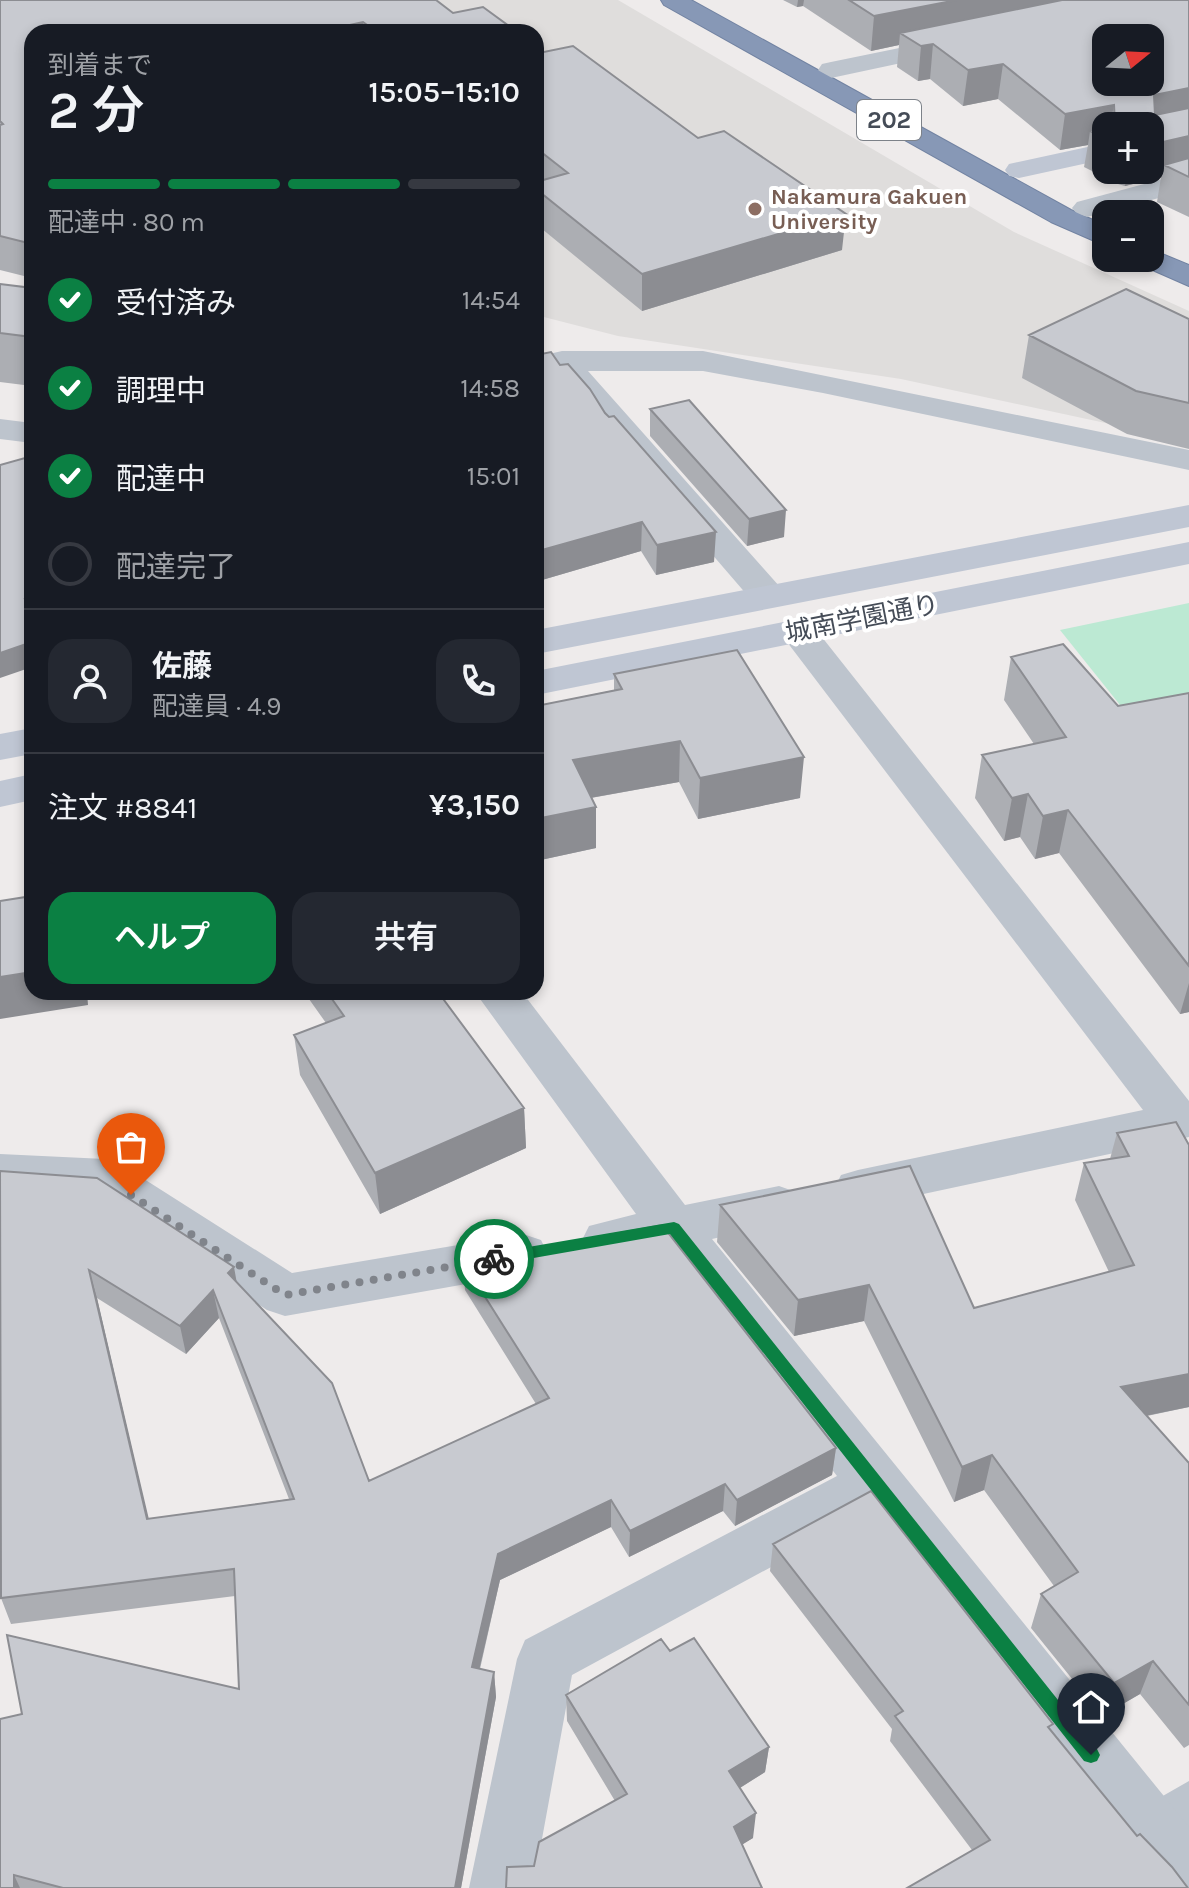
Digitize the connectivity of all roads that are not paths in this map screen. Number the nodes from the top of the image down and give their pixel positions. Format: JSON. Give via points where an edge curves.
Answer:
{"nodes":[{"id":1,"x":673,"y":0,"type":"edge"},
{"id":2,"x":709,"y":0,"type":"edge"},
{"id":3,"x":987,"y":38,"type":"edge"},
{"id":4,"x":831,"y":70,"type":"junction"},
{"id":5,"x":1092,"y":154,"type":"edge"},
{"id":6,"x":1019,"y":170,"type":"junction"},
{"id":7,"x":1189,"y":181,"type":"edge"},
{"id":8,"x":1132,"y":200,"type":"edge"},
{"id":9,"x":1092,"y":210,"type":"edge"},
{"id":10,"x":1092,"y":230,"type":"edge"},
{"id":11,"x":1164,"y":244,"type":"edge"},
{"id":12,"x":1189,"y":256,"type":"edge"},
{"id":13,"x":1164,"y":265,"type":"edge"},
{"id":14,"x":1189,"y":277,"type":"edge"},
{"id":15,"x":549,"y":364,"type":"edge"},
{"id":16,"x":0,"y":429,"type":"edge"},
{"id":17,"x":24,"y":432,"type":"edge"},
{"id":18,"x":1189,"y":460,"type":"edge"},
{"id":19,"x":1189,"y":516,"type":"edge"},
{"id":20,"x":1189,"y":553,"type":"edge"},
{"id":21,"x":767,"y":595,"type":"junction"},
{"id":22,"x":797,"y":630,"type":"junction"},
{"id":23,"x":544,"y":640,"type":"edge"},
{"id":24,"x":544,"y":681,"type":"edge"},
{"id":25,"x":24,"y":742,"type":"edge"},
{"id":26,"x":0,"y":747,"type":"edge"},
{"id":27,"x":24,"y":789,"type":"edge"},
{"id":28,"x":0,"y":794,"type":"edge"},
{"id":29,"x":503,"y":1000,"type":"edge"},
{"id":30,"x":1184,"y":1120,"type":"edge"},
{"id":31,"x":0,"y":1173,"type":"edge"},
{"id":32,"x":674,"y":1228,"type":"junction"},
{"id":33,"x":875,"y":1483,"type":"junction"},
{"id":34,"x":1169,"y":1816,"type":"edge"},
{"id":35,"x":1189,"y":1874,"type":"edge"},
{"id":36,"x":501,"y":1888,"type":"edge"}],
"edges":[{"from":1,"to":10,"type":"highway","number":"202"},
{"from":2,"to":4,"type":"highway","number":"202"},
{"from":3,"to":4,"type":"street"},
{"from":4,"to":6,"type":"highway","number":"202"},
{"from":5,"to":6,"type":"street"},
{"from":6,"to":9,"type":"highway","number":"202"},
{"from":7,"to":8,"type":"street"},
{"from":11,"to":12,"type":"highway"},
{"from":13,"to":14,"type":"highway"},
{"from":15,"to":18,"type":"street","via":[[703,361]]},
{"from":15,"to":21,"type":"street"},
{"from":16,"to":17,"type":"street"},
{"from":19,"to":21,"type":"street","name":"城南学園通り"},
{"from":20,"to":22,"type":"street","name":"城南学園通り"},
{"from":21,"to":23,"type":"street","name":"城南学園通り"},
{"from":22,"to":24,"type":"street","name":"城南学園通り"},
{"from":22,"to":30,"type":"street"},
{"from":25,"to":26,"type":"street"},
{"from":27,"to":28,"type":"street"},
{"from":29,"to":32,"type":"street"},
{"from":30,"to":32,"type":"street"},
{"from":31,"to":32,"type":"street","via":[[105,1178],[285,1295]]},
{"from":32,"to":33,"type":"street"},
{"from":33,"to":34,"type":"street"},
{"from":33,"to":36,"type":"street","via":[[546,1659]]},
{"from":34,"to":35,"type":"street"}]}
